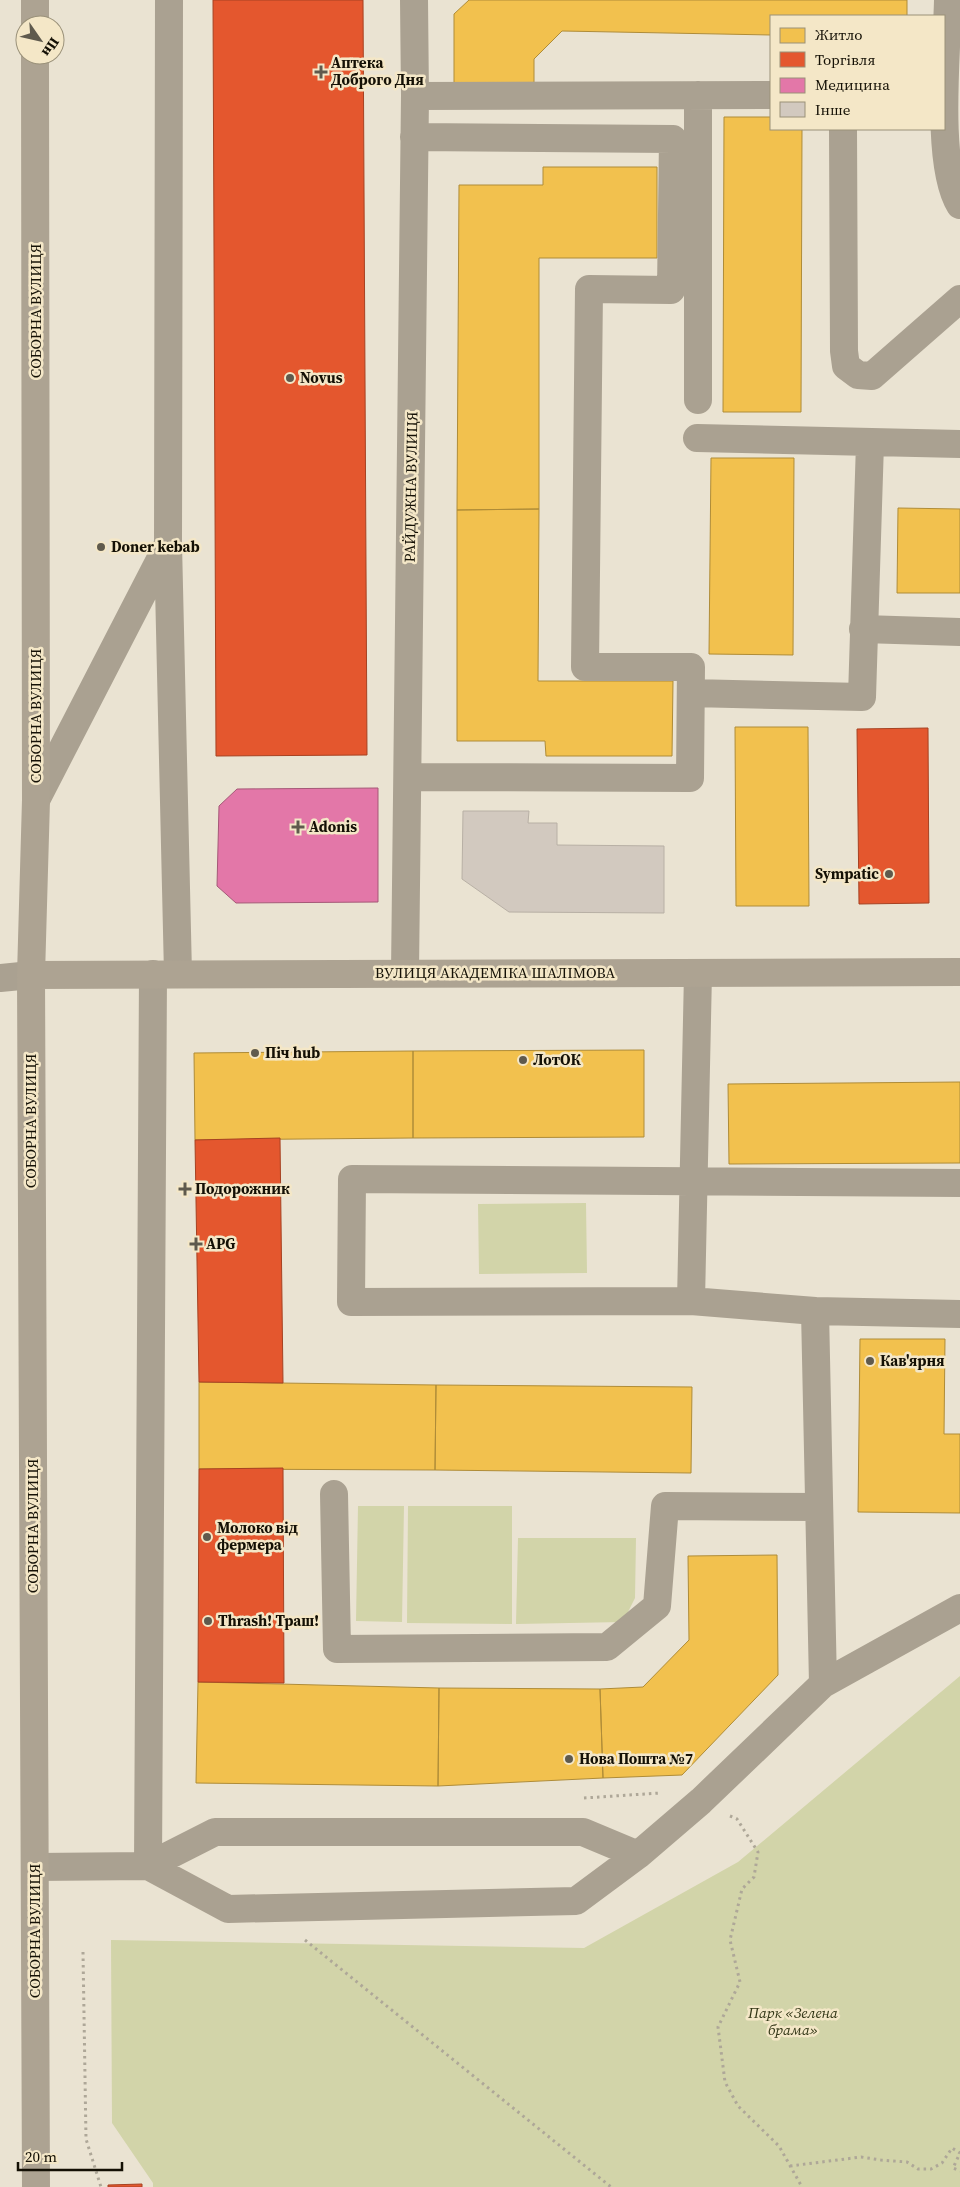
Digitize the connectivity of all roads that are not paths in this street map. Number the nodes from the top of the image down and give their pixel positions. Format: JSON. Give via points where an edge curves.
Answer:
{"nodes":[{"id":1,"x":36,"y":0,"type":"edge"},
{"id":2,"x":169,"y":0,"type":"edge"},
{"id":3,"x":414,"y":0,"type":"edge"},
{"id":4,"x":948,"y":0,"type":"edge"},
{"id":5,"x":36,"y":15,"type":"edge"},
{"id":6,"x":36,"y":65,"type":"edge"},
{"id":7,"x":945,"y":94,"type":"edge"},
{"id":8,"x":698,"y":95,"type":"junction"},
{"id":9,"x":770,"y":95,"type":"edge"},
{"id":10,"x":415,"y":96,"type":"junction"},
{"id":11,"x":843,"y":130,"type":"edge"},
{"id":12,"x":414,"y":137,"type":"junction"},
{"id":13,"x":960,"y":205,"type":"edge"},
{"id":14,"x":960,"y":299,"type":"edge"},
{"id":15,"x":698,"y":400,"type":"dead end"},
{"id":16,"x":697,"y":438,"type":"dead end"},
{"id":17,"x":870,"y":443,"type":"junction"},
{"id":18,"x":960,"y":444,"type":"edge"},
{"id":19,"x":168,"y":544,"type":"junction"},
{"id":20,"x":863,"y":629,"type":"junction"},
{"id":21,"x":960,"y":632,"type":"edge"},
{"id":22,"x":690,"y":693,"type":"junction"},
{"id":23,"x":408,"y":777,"type":"junction"},
{"id":24,"x":36,"y":800,"type":"junction"},
{"id":25,"x":960,"y":972,"type":"edge"},
{"id":26,"x":405,"y":973,"type":"junction"},
{"id":27,"x":698,"y":973,"type":"junction"},
{"id":28,"x":166,"y":974,"type":"junction"},
{"id":29,"x":31,"y":976,"type":"junction"},
{"id":30,"x":0,"y":978,"type":"edge"},
{"id":31,"x":694,"y":1181,"type":"junction"},
{"id":32,"x":960,"y":1183,"type":"edge"},
{"id":33,"x":692,"y":1301,"type":"junction"},
{"id":34,"x":815,"y":1311,"type":"junction"},
{"id":35,"x":960,"y":1314,"type":"edge"},
{"id":36,"x":334,"y":1494,"type":"dead end"},
{"id":37,"x":819,"y":1507,"type":"junction"},
{"id":38,"x":960,"y":1608,"type":"edge"},
{"id":39,"x":823,"y":1684,"type":"junction"},
{"id":40,"x":638,"y":1855,"type":"junction"},
{"id":41,"x":148,"y":1866,"type":"junction"},
{"id":42,"x":35,"y":1867,"type":"junction"},
{"id":43,"x":36,"y":2187,"type":"edge"}],
"edges":[{"from":1,"to":5,"type":"main road"},
{"from":2,"to":19,"type":"street"},
{"from":3,"to":10,"type":"street","name":"РАЙДУЖНА ВУЛИЦЯ"},
{"from":4,"to":7,"type":"street"},
{"from":6,"to":24,"type":"main road","name":"СОБОРНА ВУЛИЦЯ"},
{"from":7,"to":13,"type":"street","via":[[946,153],[950,181]]},
{"from":8,"to":9,"type":"street"},
{"from":8,"to":10,"type":"street"},
{"from":8,"to":15,"type":"street"},
{"from":10,"to":12,"type":"street","name":"РАЙДУЖНА ВУЛИЦЯ"},
{"from":11,"to":14,"type":"street","via":[[846,366],[858,375],[872,376]]},
{"from":12,"to":22,"type":"street","via":[[673,139],[672,290],[589,289],[585,667],[691,667]]},
{"from":12,"to":23,"type":"street","name":"РАЙДУЖНА ВУЛИЦЯ"},
{"from":16,"to":17,"type":"street"},
{"from":17,"to":18,"type":"street"},
{"from":17,"to":20,"type":"street"},
{"from":19,"to":24,"type":"street"},
{"from":19,"to":28,"type":"street"},
{"from":20,"to":21,"type":"street"},
{"from":20,"to":22,"type":"street","via":[[862,696]]},
{"from":22,"to":23,"type":"street","via":[[690,778]]},
{"from":23,"to":26,"type":"street","name":"РАЙДУЖНА ВУЛИЦЯ"},
{"from":24,"to":29,"type":"main road","name":"СОБОРНА ВУЛИЦЯ"},
{"from":25,"to":27,"type":"main road","name":"ВУЛИЦЯ АКАДЕМІКА ШАЛІМОВА"},
{"from":26,"to":27,"type":"main road","name":"ВУЛИЦЯ АКАДЕМІКА ШАЛІМОВА"},
{"from":26,"to":28,"type":"main road","name":"ВУЛИЦЯ АКАДЕМІКА ШАЛІМОВА"},
{"from":27,"to":31,"type":"street"},
{"from":28,"to":29,"type":"main road","name":"ВУЛИЦЯ АКАДЕМІКА ШАЛІМОВА"},
{"from":28,"to":41,"type":"street"},
{"from":29,"to":30,"type":"street"},
{"from":29,"to":42,"type":"main road","name":"СОБОРНА ВУЛИЦЯ"},
{"from":31,"to":32,"type":"street"},
{"from":31,"to":33,"type":"street"},
{"from":31,"to":33,"type":"street","via":[[352,1179],[352,1302]]},
{"from":33,"to":34,"type":"street"},
{"from":34,"to":35,"type":"street"},
{"from":34,"to":37,"type":"street"},
{"from":36,"to":37,"type":"street","via":[[337,1649],[607,1647],[657,1606],[665,1506]]},
{"from":37,"to":39,"type":"street"},
{"from":38,"to":39,"type":"street"},
{"from":39,"to":40,"type":"street","via":[[701,1801]]},
{"from":40,"to":41,"type":"street","via":[[583,1832],[215,1832]]},
{"from":40,"to":41,"type":"street","via":[[576,1901],[228,1909]]},
{"from":41,"to":42,"type":"street"},
{"from":42,"to":43,"type":"main road","name":"СОБОРНА ВУЛИЦЯ"}]}
